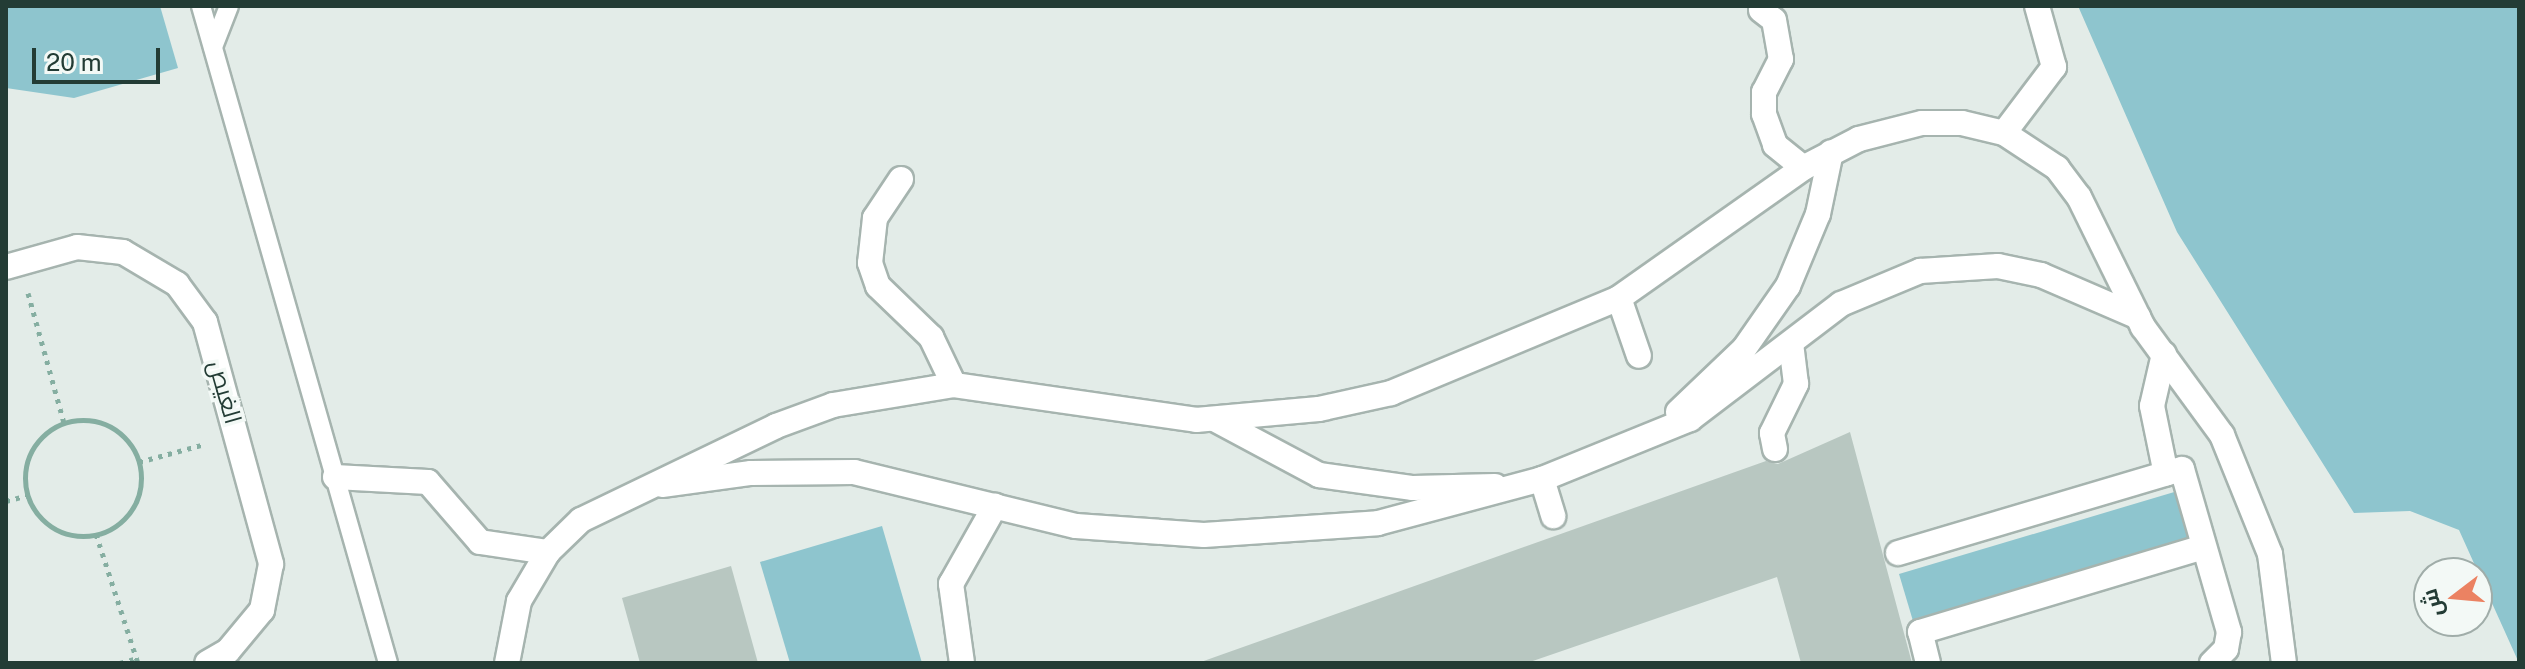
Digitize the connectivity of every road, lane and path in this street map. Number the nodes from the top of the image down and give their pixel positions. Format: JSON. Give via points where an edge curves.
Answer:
{"nodes":[{"id":1,"x":201,"y":6,"type":"edge"},
{"id":2,"x":229,"y":6,"type":"edge"},
{"id":3,"x":2037,"y":6,"type":"edge"},
{"id":4,"x":1761,"y":10,"type":"dead end"},
{"id":5,"x":213,"y":47,"type":"junction"},
{"id":6,"x":2004,"y":133,"type":"junction"},
{"id":7,"x":1831,"y":152,"type":"junction"},
{"id":8,"x":1803,"y":168,"type":"junction"},
{"id":9,"x":901,"y":179,"type":"dead end"},
{"id":10,"x":13,"y":265,"type":"edge"},
{"id":11,"x":1619,"y":298,"type":"junction"},
{"id":12,"x":1773,"y":310,"type":"junction"},
{"id":13,"x":2138,"y":317,"type":"junction"},
{"id":14,"x":1793,"y":345,"type":"junction"},
{"id":15,"x":2164,"y":354,"type":"junction"},
{"id":16,"x":1639,"y":356,"type":"dead end"},
{"id":17,"x":954,"y":385,"type":"junction"},
{"id":18,"x":1216,"y":420,"type":"junction"},
{"id":19,"x":64,"y":423,"type":"junction"},
{"id":20,"x":1655,"y":434,"type":"junction"},
{"id":21,"x":237,"y":435,"type":"junction"},
{"id":22,"x":1775,"y":449,"type":"dead end"},
{"id":23,"x":139,"y":462,"type":"junction"},
{"id":24,"x":2166,"y":474,"type":"junction"},
{"id":25,"x":335,"y":477,"type":"junction"},
{"id":26,"x":1531,"y":482,"type":"junction"},
{"id":27,"x":644,"y":486,"type":"junction"},
{"id":28,"x":28,"y":495,"type":"junction"},
{"id":29,"x":6,"y":501,"type":"edge"},
{"id":30,"x":995,"y":506,"type":"junction"},
{"id":31,"x":1553,"y":516,"type":"dead end"},
{"id":32,"x":96,"y":534,"type":"junction"},
{"id":33,"x":2204,"y":547,"type":"junction"},
{"id":34,"x":548,"y":552,"type":"junction"},
{"id":35,"x":1898,"y":553,"type":"dead end"},
{"id":36,"x":136,"y":661,"type":"edge"},
{"id":37,"x":120,"y":663,"type":"edge"},
{"id":38,"x":207,"y":663,"type":"edge"},
{"id":39,"x":388,"y":663,"type":"edge"},
{"id":40,"x":507,"y":663,"type":"edge"},
{"id":41,"x":962,"y":663,"type":"edge"},
{"id":42,"x":1928,"y":663,"type":"edge"},
{"id":43,"x":2212,"y":663,"type":"edge"},
{"id":44,"x":2284,"y":663,"type":"edge"}],
"edges":[{"from":1,"to":5,"type":"lane"},
{"from":2,"to":5,"type":"lane"},
{"from":3,"to":6,"type":"street","via":[[2054,67]]},
{"from":4,"to":8,"type":"street","via":[[1774,20],[1781,59],[1764,92],[1764,114],[1775,145]]},
{"from":5,"to":25,"type":"lane"},
{"from":6,"to":7,"type":"street","via":[[1922,123]]},
{"from":6,"to":13,"type":"street","via":[[2057,168],[2079,197]]},
{"from":7,"to":8,"type":"street"},
{"from":7,"to":12,"type":"street","via":[[1809,241]]},
{"from":8,"to":11,"type":"street"},
{"from":9,"to":17,"type":"street","via":[[875,218],[870,263],[887,296],[931,337]]},
{"from":10,"to":19,"type":"path"},
{"from":10,"to":21,"type":"street","name":"الغيص","via":[[77,247],[123,252],[177,284],[205,322]]},
{"from":11,"to":16,"type":"street"},
{"from":11,"to":18,"type":"street","via":[[1435,381],[1319,409]]},
{"from":12,"to":14,"type":"street"},
{"from":12,"to":20,"type":"street","via":[[1744,349]]},
{"from":13,"to":14,"type":"street","via":[[2041,275],[1954,267],[1870,287]]},
{"from":13,"to":15,"type":"street"},
{"from":14,"to":20,"type":"street","via":[[1690,419]]},
{"from":14,"to":22,"type":"street","via":[[1796,384],[1772,433]]},
{"from":15,"to":24,"type":"street","via":[[2152,406]]},
{"from":15,"to":44,"type":"street","via":[[2222,435],[2257,515],[2281,598]]},
{"from":17,"to":18,"type":"street","via":[[1093,409]]},
{"from":17,"to":27,"type":"street","via":[[833,405]]},
{"from":18,"to":26,"type":"street","via":[[1319,475],[1413,488]]},
{"from":19,"to":23,"type":"path","via":[[91,420],[116,430]]},
{"from":19,"to":28,"type":"path","via":[[29,457]]},
{"from":20,"to":26,"type":"street"},
{"from":21,"to":23,"type":"path"},
{"from":21,"to":38,"type":"street","name":"الغيص","via":[[271,564],[262,610],[228,651]]},
{"from":23,"to":32,"type":"path","via":[[136,501],[120,523]]},
{"from":24,"to":33,"type":"street","via":[[2182,469]]},
{"from":24,"to":35,"type":"street"},
{"from":25,"to":34,"type":"street","via":[[428,482],[480,542]]},
{"from":25,"to":39,"type":"lane"},
{"from":26,"to":30,"type":"street","via":[[1378,523],[1262,534],[1076,526]]},
{"from":26,"to":31,"type":"street"},
{"from":27,"to":30,"type":"street","via":[[751,473],[854,472]]},
{"from":27,"to":34,"type":"street","via":[[581,520]]},
{"from":28,"to":29,"type":"path"},
{"from":28,"to":32,"type":"path","via":[[55,528]]},
{"from":30,"to":41,"type":"street","via":[[951,584]]},
{"from":32,"to":36,"type":"path"},
{"from":33,"to":42,"type":"street","via":[[1920,632]]},
{"from":33,"to":43,"type":"street","via":[[2229,632],[2226,649]]},
{"from":34,"to":40,"type":"street","via":[[510,623]]},
{"from":36,"to":37,"type":"path"}]}
